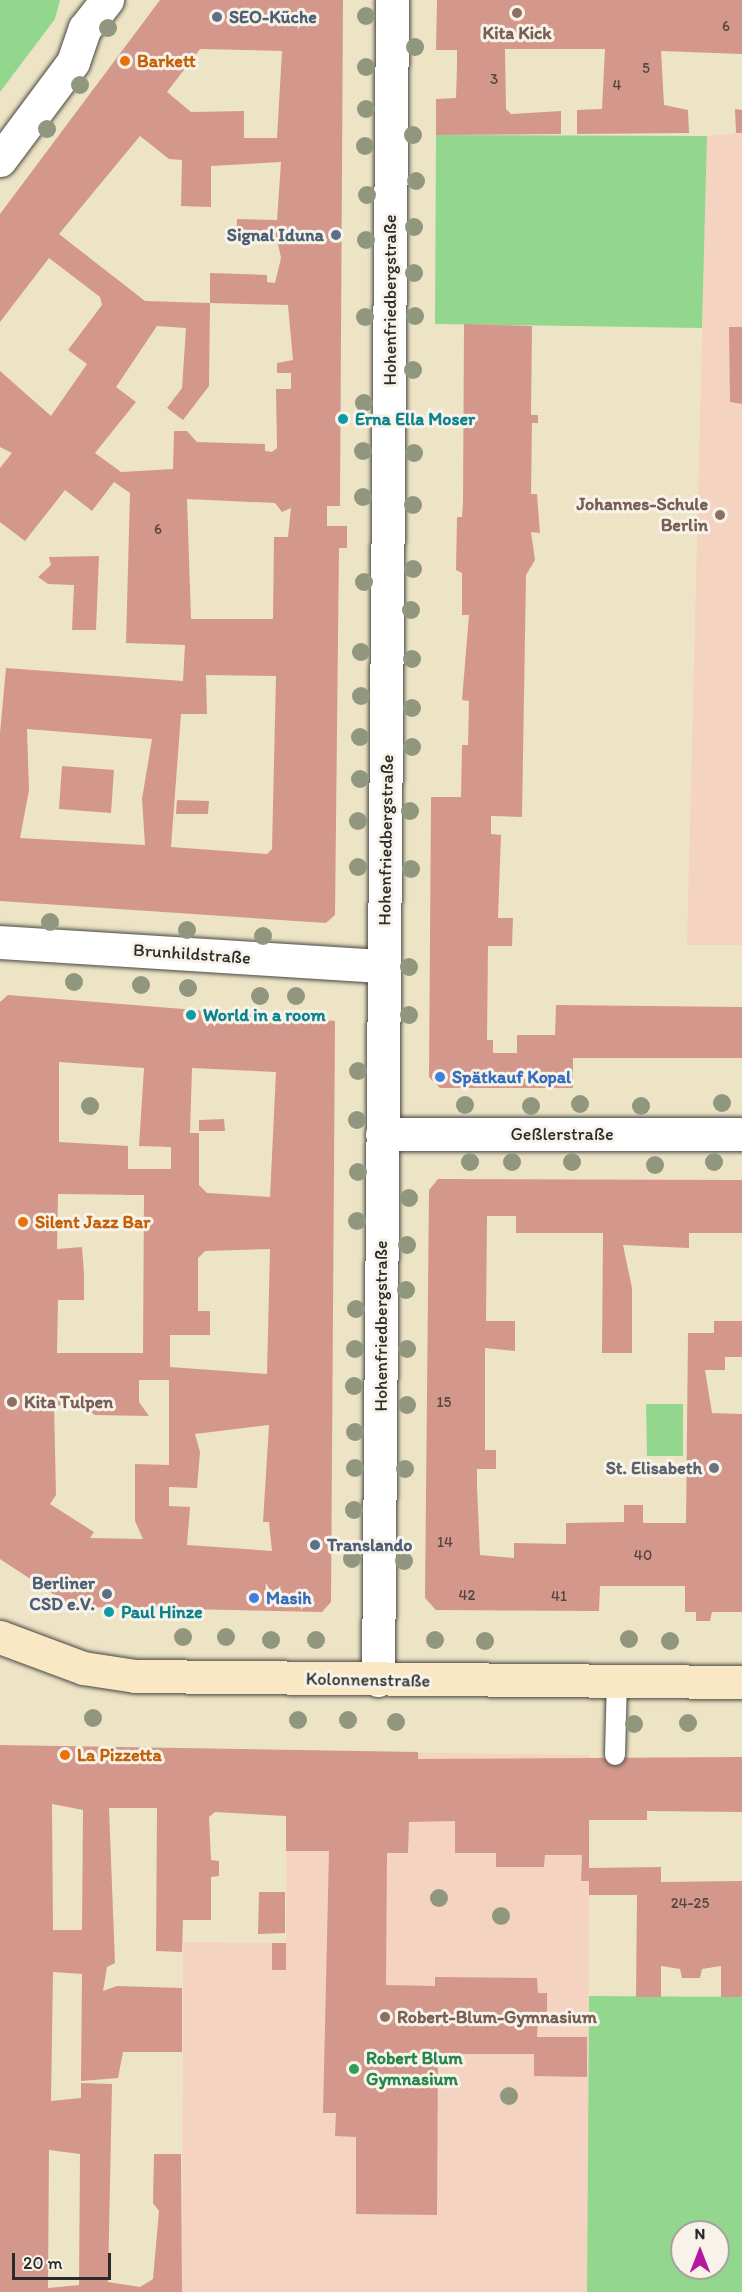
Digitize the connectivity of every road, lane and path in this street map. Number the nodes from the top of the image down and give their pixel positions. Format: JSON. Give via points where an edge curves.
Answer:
{"nodes":[{"id":1,"x":107,"y":0,"type":"edge"},
{"id":2,"x":392,"y":0,"type":"edge"},
{"id":3,"x":0,"y":160,"type":"edge"},
{"id":4,"x":0,"y":942,"type":"edge"},
{"id":5,"x":384,"y":966,"type":"junction"},
{"id":6,"x":382,"y":1134,"type":"junction"},
{"id":7,"x":742,"y":1134,"type":"edge"},
{"id":8,"x":0,"y":1637,"type":"edge"},
{"id":9,"x":378,"y":1680,"type":"junction"},
{"id":10,"x":617,"y":1681,"type":"junction"},
{"id":11,"x":742,"y":1682,"type":"edge"},
{"id":12,"x":615,"y":1755,"type":"dead end"}],
"edges":[{"from":1,"to":3,"type":"street","via":[[85,28],[74,62]]},
{"from":2,"to":5,"type":"street","name":"Hohenfriedbergstraße"},
{"from":4,"to":5,"type":"street","name":"Brunhildstraße"},
{"from":5,"to":6,"type":"street","name":"Hohenfriedbergstraße"},
{"from":6,"to":7,"type":"street","name":"Geßlerstraße"},
{"from":6,"to":9,"type":"street","name":"Hohenfriedbergstraße"},
{"from":8,"to":9,"type":"main road","name":"Kolonnenstraße","via":[[83,1668],[135,1676]]},
{"from":9,"to":10,"type":"main road","name":"Kolonnenstraße"},
{"from":10,"to":11,"type":"main road","name":"Kolonnenstraße"},
{"from":10,"to":12,"type":"lane"}]}
